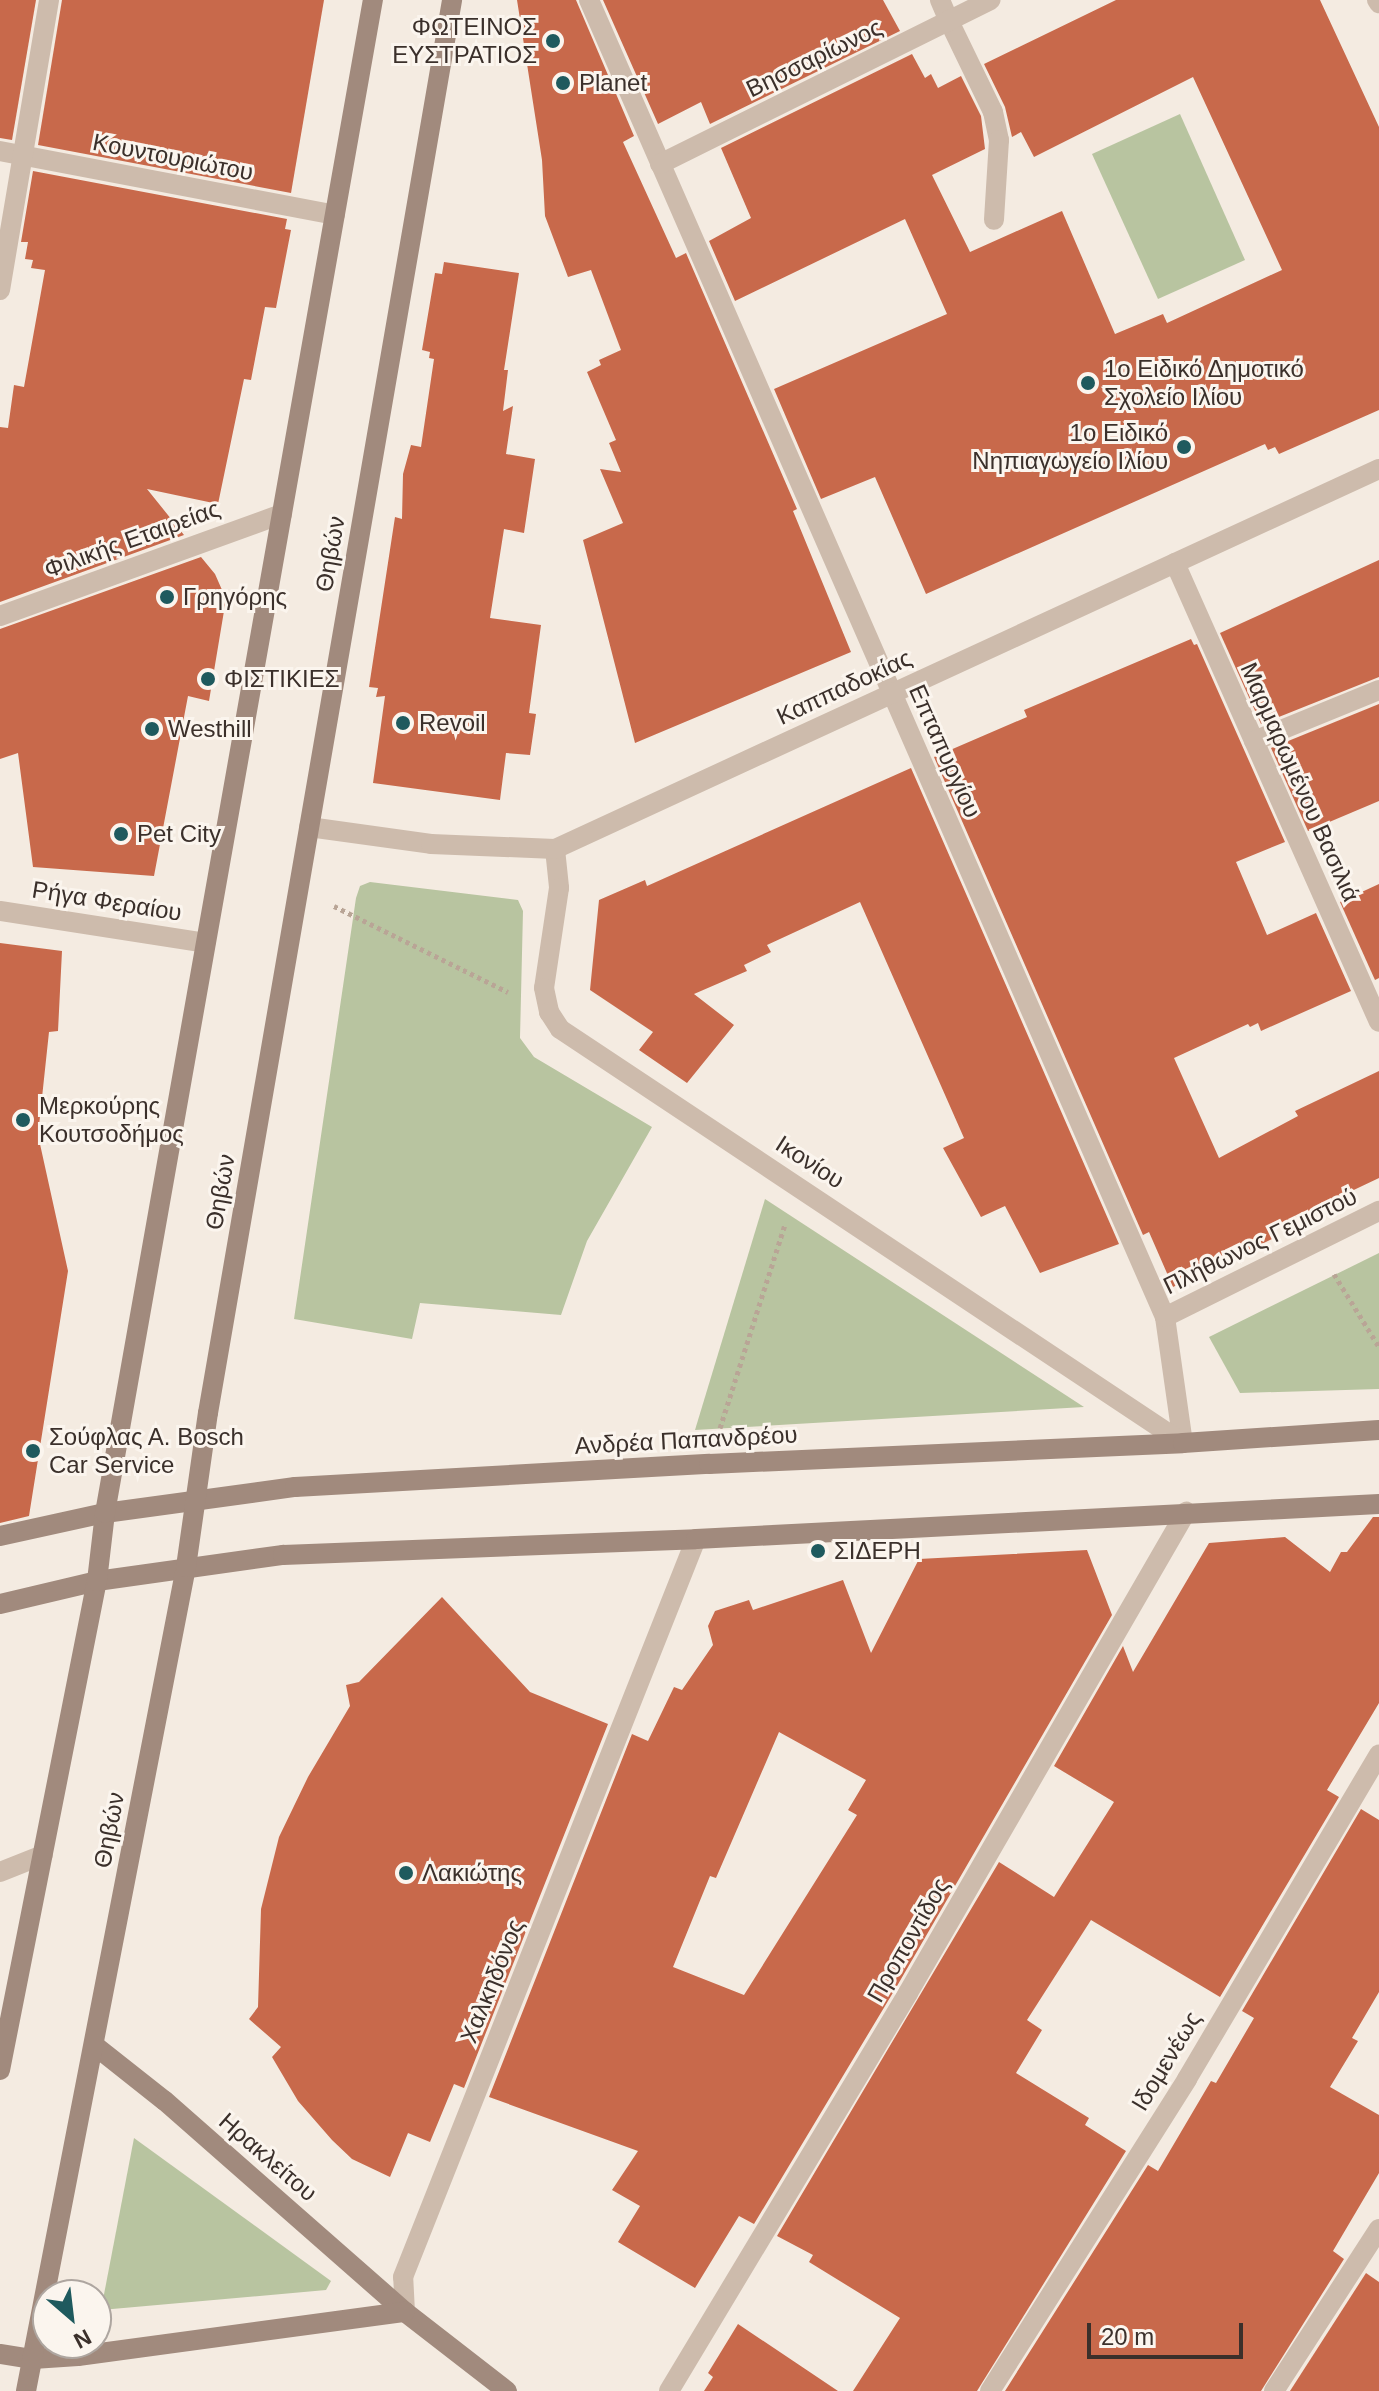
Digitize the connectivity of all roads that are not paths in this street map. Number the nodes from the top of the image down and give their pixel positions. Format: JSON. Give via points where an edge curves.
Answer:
{"nodes":[{"id":1,"x":49,"y":0,"type":"edge"},
{"id":2,"x":373,"y":0,"type":"edge"},
{"id":3,"x":452,"y":0,"type":"edge"},
{"id":4,"x":589,"y":0,"type":"edge"},
{"id":5,"x":940,"y":0,"type":"edge"},
{"id":6,"x":991,"y":0,"type":"edge"},
{"id":7,"x":949,"y":21,"type":"junction"},
{"id":8,"x":0,"y":151,"type":"edge"},
{"id":9,"x":24,"y":155,"type":"junction"},
{"id":10,"x":660,"y":164,"type":"junction"},
{"id":11,"x":335,"y":215,"type":"junction"},
{"id":12,"x":994,"y":220,"type":"dead end"},
{"id":13,"x":0,"y":290,"type":"edge"},
{"id":14,"x":1379,"y":469,"type":"edge"},
{"id":15,"x":282,"y":514,"type":"junction"},
{"id":16,"x":1175,"y":563,"type":"junction"},
{"id":17,"x":0,"y":616,"type":"edge"},
{"id":18,"x":1379,"y":690,"type":"edge"},
{"id":19,"x":892,"y":693,"type":"junction"},
{"id":20,"x":1254,"y":741,"type":"junction"},
{"id":21,"x":309,"y":827,"type":"junction"},
{"id":22,"x":555,"y":849,"type":"junction"},
{"id":23,"x":0,"y":911,"type":"edge"},
{"id":24,"x":206,"y":943,"type":"junction"},
{"id":25,"x":1379,"y":1022,"type":"edge"},
{"id":26,"x":1379,"y":1211,"type":"edge"},
{"id":27,"x":1165,"y":1317,"type":"junction"},
{"id":28,"x":1379,"y":1430,"type":"edge"},
{"id":29,"x":1183,"y":1443,"type":"junction"},
{"id":30,"x":197,"y":1500,"type":"junction"},
{"id":31,"x":1379,"y":1504,"type":"edge"},
{"id":32,"x":1186,"y":1512,"type":"junction"},
{"id":33,"x":105,"y":1513,"type":"junction"},
{"id":34,"x":0,"y":1536,"type":"edge"},
{"id":35,"x":696,"y":1539,"type":"junction"},
{"id":36,"x":186,"y":1567,"type":"junction"},
{"id":37,"x":97,"y":1581,"type":"junction"},
{"id":38,"x":0,"y":1604,"type":"edge"},
{"id":39,"x":1379,"y":1754,"type":"edge"},
{"id":40,"x":43,"y":1855,"type":"junction"},
{"id":41,"x":0,"y":1872,"type":"edge"},
{"id":42,"x":94,"y":2045,"type":"junction"},
{"id":43,"x":0,"y":2070,"type":"edge"},
{"id":44,"x":1379,"y":2229,"type":"edge"},
{"id":45,"x":49,"y":2279,"type":"edge"},
{"id":46,"x":405,"y":2312,"type":"junction"},
{"id":47,"x":112,"y":2351,"type":"edge"},
{"id":48,"x":0,"y":2354,"type":"edge"},
{"id":49,"x":32,"y":2359,"type":"edge"},
{"id":50,"x":33,"y":2359,"type":"edge"},
{"id":51,"x":26,"y":2391,"type":"edge"},
{"id":52,"x":507,"y":2391,"type":"edge"},
{"id":53,"x":669,"y":2391,"type":"edge"},
{"id":54,"x":990,"y":2391,"type":"edge"},
{"id":55,"x":1274,"y":2391,"type":"edge"}],
"edges":[{"from":1,"to":9,"type":"street"},
{"from":2,"to":11,"type":"main road"},
{"from":3,"to":21,"type":"main road","name":"Θηβών"},
{"from":4,"to":10,"type":"street","name":"Επταπυργίου"},
{"from":5,"to":7,"type":"street"},
{"from":6,"to":7,"type":"street","name":"Βησσαρίωνος"},
{"from":7,"to":10,"type":"street","name":"Βησσαρίωνος"},
{"from":7,"to":12,"type":"street","via":[[993,112],[999,140]]},
{"from":8,"to":9,"type":"street","name":"Κουντουριώτου"},
{"from":9,"to":11,"type":"street","name":"Κουντουριώτου"},
{"from":9,"to":13,"type":"street"},
{"from":10,"to":19,"type":"street","name":"Επταπυργίου"},
{"from":11,"to":15,"type":"main road"},
{"from":14,"to":16,"type":"street","name":"Καππαδοκίας"},
{"from":15,"to":17,"type":"street","name":"Φιλικής Εταιρείας"},
{"from":15,"to":24,"type":"main road"},
{"from":16,"to":19,"type":"street","name":"Καππαδοκίας"},
{"from":16,"to":20,"type":"street","name":"Μαρμαρωμένου Βασιλιά"},
{"from":18,"to":20,"type":"street"},
{"from":19,"to":22,"type":"street","name":"Καππαδοκίας"},
{"from":19,"to":27,"type":"street","name":"Επταπυργίου"},
{"from":20,"to":25,"type":"street","name":"Μαρμαρωμένου Βασιλιά"},
{"from":21,"to":22,"type":"street","name":"Καππαδοκίας","via":[[431,844]]},
{"from":21,"to":30,"type":"main road","name":"Θηβών"},
{"from":22,"to":29,"type":"street","name":"Ικονίου","via":[[559,888],[544,988],[549,1012],[560,1029]]},
{"from":23,"to":24,"type":"street","name":"Ρήγα Φεραίου"},
{"from":24,"to":33,"type":"main road"},
{"from":26,"to":27,"type":"street","name":"Πλήθωνος Γεμιστού"},
{"from":27,"to":29,"type":"street","name":"Επταπυργίου"},
{"from":28,"to":29,"type":"main road","name":"Ανδρέα Παπανδρέου"},
{"from":29,"to":30,"type":"main road","name":"Ανδρέα Παπανδρέου","via":[[295,1487]]},
{"from":30,"to":33,"type":"main road","name":"Ανδρέα Παπανδρέου"},
{"from":30,"to":36,"type":"main road","name":"Θηβών"},
{"from":31,"to":32,"type":"main road"},
{"from":32,"to":35,"type":"main road"},
{"from":32,"to":53,"type":"street","name":"Προποντίδος","via":[[908,1993]]},
{"from":33,"to":34,"type":"main road","name":"Ανδρέα Παπανδρέου"},
{"from":33,"to":37,"type":"main road"},
{"from":35,"to":36,"type":"main road","via":[[283,1555]]},
{"from":35,"to":46,"type":"street","name":"Χαλκηδόνος","via":[[403,2277]]},
{"from":36,"to":37,"type":"main road"},
{"from":36,"to":42,"type":"main road","name":"Θηβών"},
{"from":37,"to":38,"type":"main road"},
{"from":37,"to":40,"type":"main road"},
{"from":39,"to":54,"type":"street","name":"Ιδομενέως","via":[[1187,2079]]},
{"from":40,"to":41,"type":"street"},
{"from":40,"to":43,"type":"main road"},
{"from":42,"to":45,"type":"main road","name":"Θηβών"},
{"from":42,"to":46,"type":"main road","name":"Ηρακλείτου"},
{"from":44,"to":55,"type":"street"},
{"from":46,"to":47,"type":"main road"},
{"from":46,"to":52,"type":"main road","name":"Ηρακλείτου"},
{"from":48,"to":49,"type":"main road"},
{"from":50,"to":51,"type":"main road","name":"Θηβών"}]}
